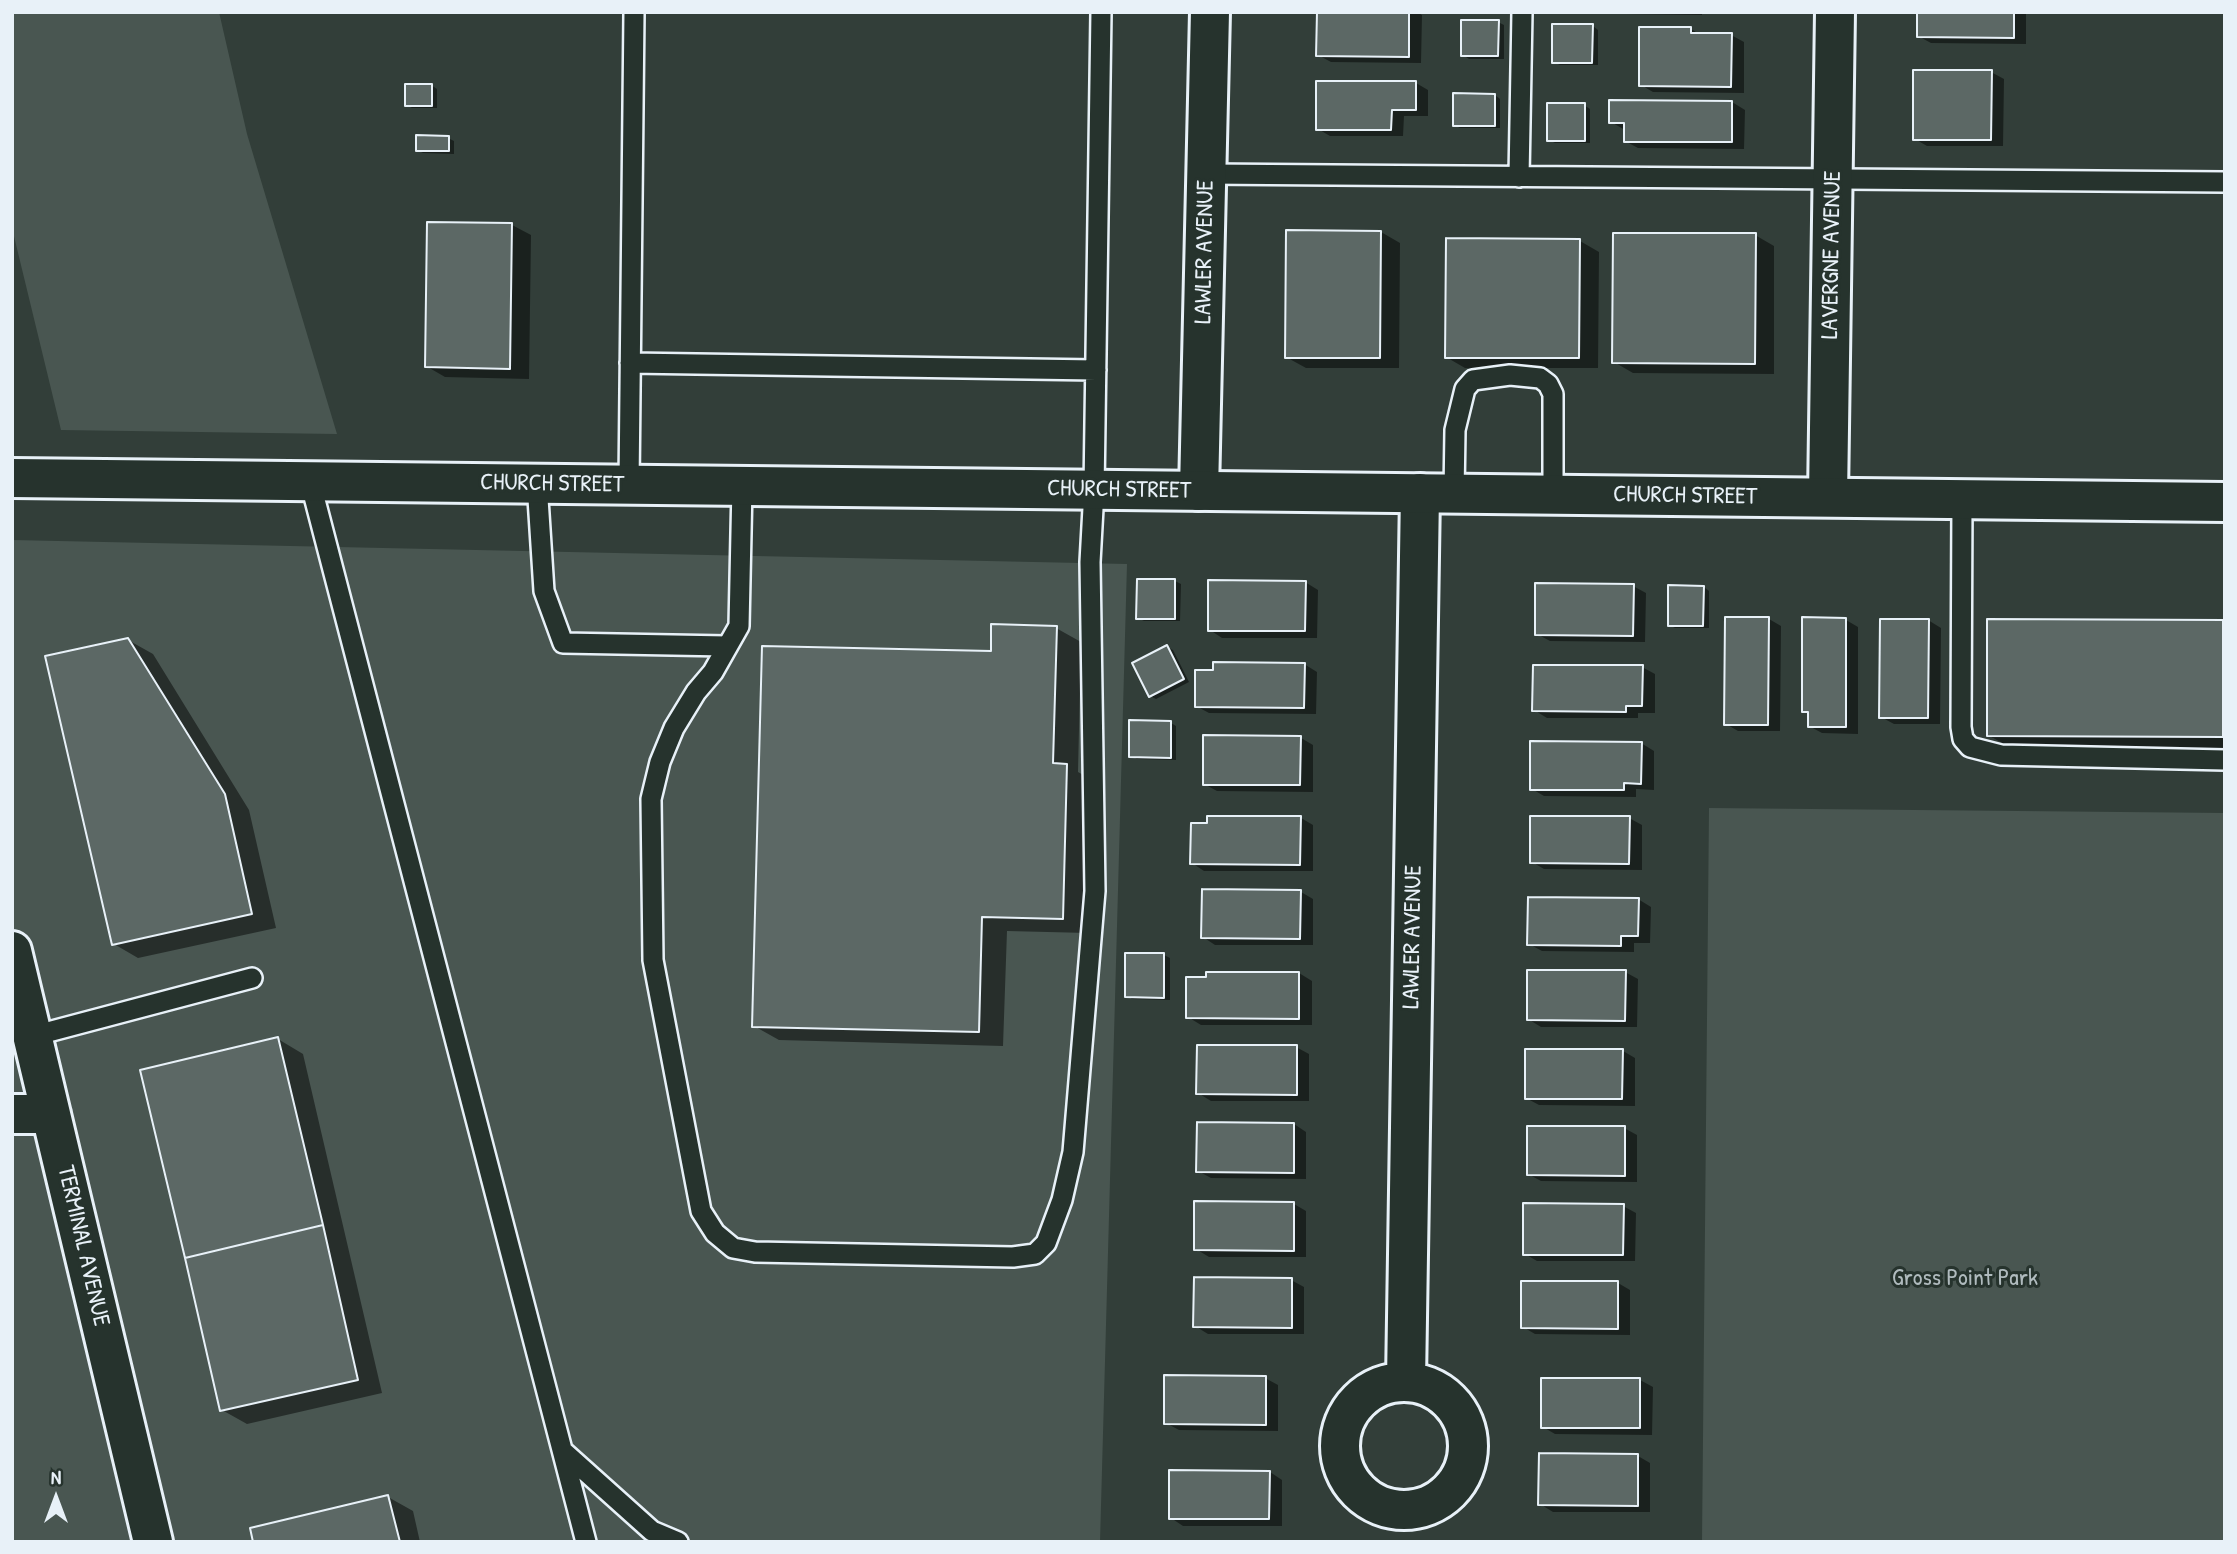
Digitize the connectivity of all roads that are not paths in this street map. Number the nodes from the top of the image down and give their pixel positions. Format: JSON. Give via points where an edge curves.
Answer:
{"nodes":[{"id":1,"x":634,"y":12,"type":"edge"},
{"id":2,"x":1101,"y":12,"type":"edge"},
{"id":3,"x":1210,"y":12,"type":"edge"},
{"id":4,"x":1522,"y":12,"type":"edge"},
{"id":5,"x":1835,"y":12,"type":"edge"},
{"id":6,"x":1206,"y":174,"type":"junction"},
{"id":7,"x":1519,"y":177,"type":"junction"},
{"id":8,"x":1833,"y":177,"type":"junction"},
{"id":9,"x":2225,"y":182,"type":"edge"},
{"id":10,"x":630,"y":363,"type":"junction"},
{"id":11,"x":1096,"y":370,"type":"junction"},
{"id":12,"x":12,"y":478,"type":"edge"},
{"id":13,"x":310,"y":481,"type":"junction"},
{"id":14,"x":537,"y":483,"type":"junction"},
{"id":15,"x":629,"y":485,"type":"junction"},
{"id":16,"x":742,"y":486,"type":"junction"},
{"id":17,"x":1094,"y":490,"type":"junction"},
{"id":18,"x":1199,"y":491,"type":"junction"},
{"id":19,"x":1437,"y":494,"type":"junction"},
{"id":20,"x":1553,"y":495,"type":"junction"},
{"id":21,"x":1828,"y":497,"type":"junction"},
{"id":22,"x":1962,"y":499,"type":"junction"},
{"id":23,"x":2225,"y":502,"type":"edge"},
{"id":24,"x":727,"y":646,"type":"junction"},
{"id":25,"x":2225,"y":760,"type":"edge"},
{"id":26,"x":12,"y":951,"type":"edge"},
{"id":27,"x":252,"y":978,"type":"dead end"},
{"id":28,"x":33,"y":1036,"type":"junction"},
{"id":29,"x":12,"y":1114,"type":"edge"},
{"id":30,"x":51,"y":1114,"type":"junction"},
{"id":31,"x":1406,"y":1381,"type":"dead end"},
{"id":32,"x":565,"y":1453,"type":"junction"},
{"id":33,"x":153,"y":1542,"type":"edge"},
{"id":34,"x":586,"y":1542,"type":"edge"},
{"id":35,"x":678,"y":1542,"type":"edge"}],
"edges":[{"from":1,"to":10,"type":"lane"},
{"from":2,"to":11,"type":"lane"},
{"from":3,"to":6,"type":"street","name":"LAWLER AVENUE"},
{"from":4,"to":7,"type":"lane"},
{"from":5,"to":8,"type":"street","name":"LAVERGNE AVENUE"},
{"from":6,"to":7,"type":"lane"},
{"from":6,"to":18,"type":"street","name":"LAWLER AVENUE"},
{"from":7,"to":8,"type":"lane"},
{"from":8,"to":9,"type":"lane"},
{"from":8,"to":21,"type":"street","name":"LAVERGNE AVENUE"},
{"from":10,"to":11,"type":"lane"},
{"from":10,"to":15,"type":"lane"},
{"from":11,"to":17,"type":"lane"},
{"from":12,"to":13,"type":"street","name":"CHURCH STREET"},
{"from":13,"to":14,"type":"street","name":"CHURCH STREET"},
{"from":13,"to":32,"type":"lane"},
{"from":14,"to":15,"type":"street","name":"CHURCH STREET"},
{"from":14,"to":24,"type":"lane","via":[[544,591],[563,643]]},
{"from":15,"to":16,"type":"street","name":"CHURCH STREET"},
{"from":16,"to":17,"type":"street","name":"CHURCH STREET"},
{"from":16,"to":24,"type":"lane","via":[[739,626]]},
{"from":17,"to":18,"type":"street","name":"CHURCH STREET"},
{"from":17,"to":24,"type":"lane","via":[[1090,562],[1095,891],[1073,1152],[1050,1233],[1035,1254],[755,1252],[733,1248],[715,1233],[701,1211],[653,960],[651,799],[674,728]]},
{"from":18,"to":19,"type":"street","name":"CHURCH STREET"},
{"from":19,"to":20,"type":"street","name":"CHURCH STREET"},
{"from":19,"to":20,"type":"lane","via":[[1465,389],[1473,380],[1510,375],[1540,378],[1553,394]]},
{"from":19,"to":31,"type":"street","name":"LAWLER AVENUE"},
{"from":20,"to":21,"type":"street","name":"CHURCH STREET"},
{"from":21,"to":22,"type":"street","name":"CHURCH STREET"},
{"from":22,"to":23,"type":"street","name":"CHURCH STREET"},
{"from":22,"to":25,"type":"lane","via":[[1961,727],[1970,747],[2001,755]]},
{"from":26,"to":28,"type":"street","name":"TERMINAL AVENUE"},
{"from":27,"to":28,"type":"lane"},
{"from":28,"to":30,"type":"street","name":"TERMINAL AVENUE"},
{"from":29,"to":30,"type":"street"},
{"from":30,"to":33,"type":"street","name":"TERMINAL AVENUE"},
{"from":32,"to":34,"type":"lane"},
{"from":32,"to":35,"type":"lane","via":[[652,1531]]}]}
